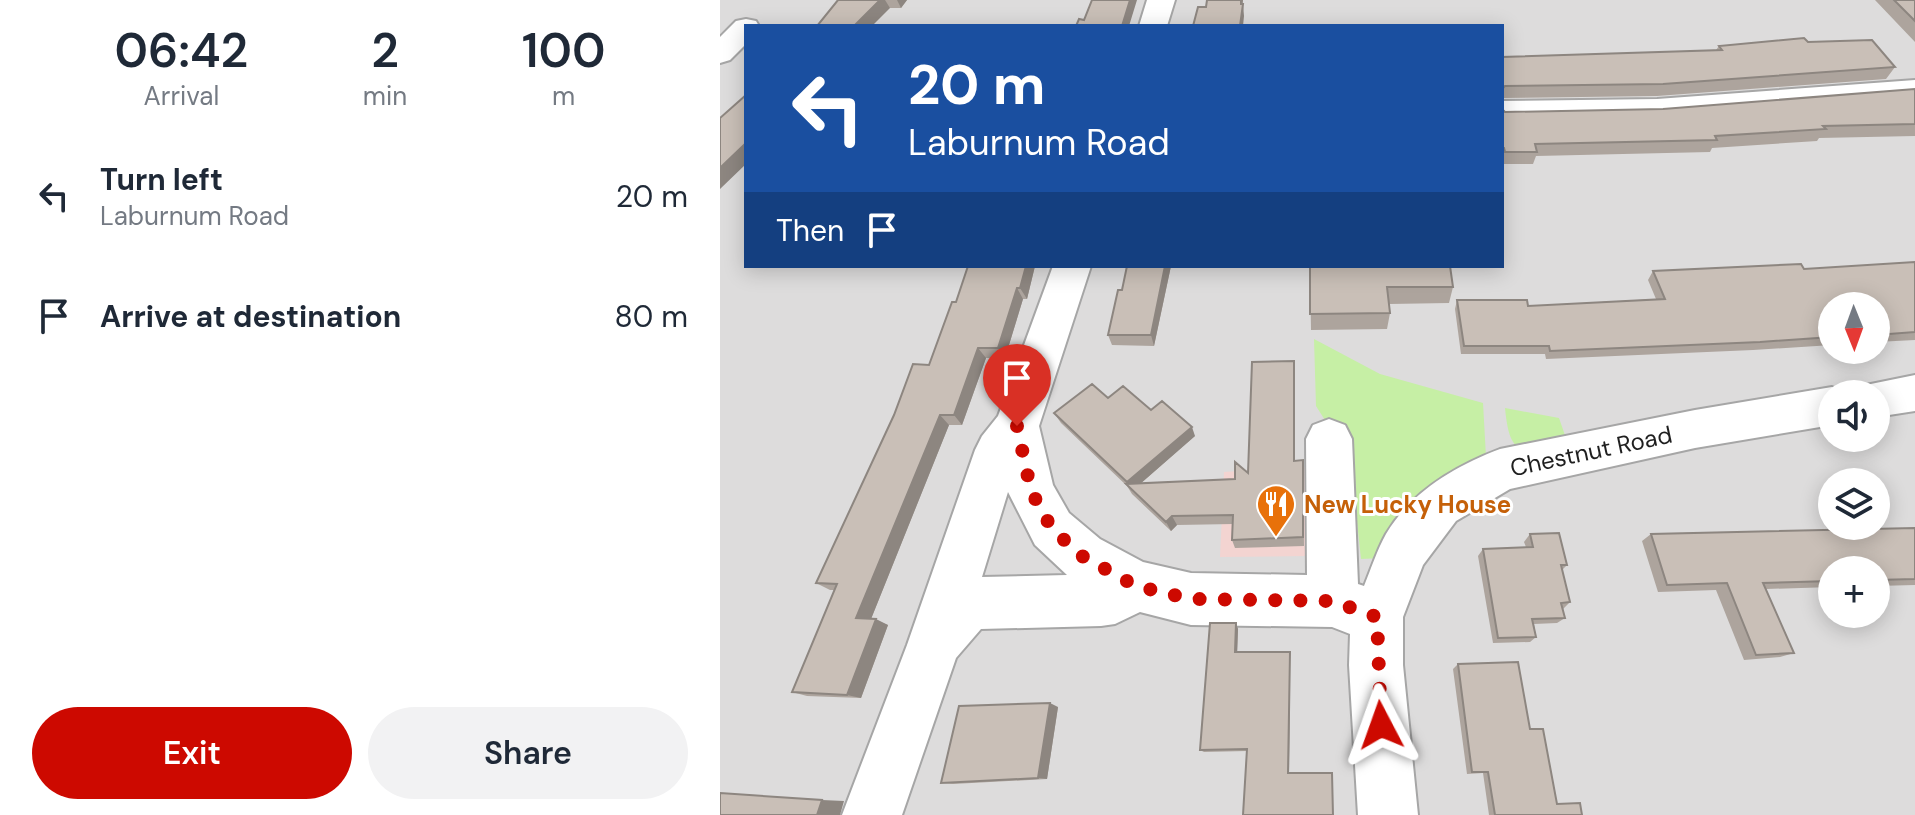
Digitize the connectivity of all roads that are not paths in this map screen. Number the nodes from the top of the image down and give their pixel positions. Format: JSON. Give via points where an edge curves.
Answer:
{"nodes":[{"id":1,"x":1161,"y":0,"type":"edge"},
{"id":2,"x":1154,"y":24,"type":"edge"},
{"id":3,"x":744,"y":29,"type":"edge"},
{"id":4,"x":720,"y":54,"type":"edge"},
{"id":5,"x":1915,"y":89,"type":"edge"},
{"id":6,"x":1504,"y":111,"type":"edge"},
{"id":7,"x":1071,"y":268,"type":"edge"},
{"id":8,"x":1915,"y":393,"type":"edge"},
{"id":9,"x":1890,"y":397,"type":"edge"},
{"id":10,"x":1818,"y":408,"type":"edge"},
{"id":11,"x":1017,"y":426,"type":"junction"},
{"id":12,"x":1329,"y":439,"type":"dead end"},
{"id":13,"x":1136,"y":586,"type":"junction"},
{"id":14,"x":1354,"y":609,"type":"junction"},
{"id":15,"x":934,"y":645,"type":"junction"},
{"id":16,"x":872,"y":815,"type":"edge"},
{"id":17,"x":1388,"y":815,"type":"edge"}],
"edges":[{"from":1,"to":2,"type":"street"},
{"from":3,"to":4,"type":"street"},
{"from":5,"to":6,"type":"street","via":[[1703,107]]},
{"from":7,"to":11,"type":"street"},
{"from":8,"to":9,"type":"street"},
{"from":10,"to":14,"type":"street","name":"Chestnut Road","via":[[1500,470],[1439,505]]},
{"from":11,"to":13,"type":"street","via":[[1031,491],[1052,529],[1082,556]]},
{"from":11,"to":15,"type":"street","via":[[998,450]]},
{"from":12,"to":14,"type":"street","via":[[1334,545]]},
{"from":13,"to":14,"type":"street","via":[[1191,599]]},
{"from":13,"to":15,"type":"street","via":[[1101,600],[971,603]]},
{"from":14,"to":17,"type":"street","via":[[1376,665]]},
{"from":15,"to":16,"type":"street"}]}
